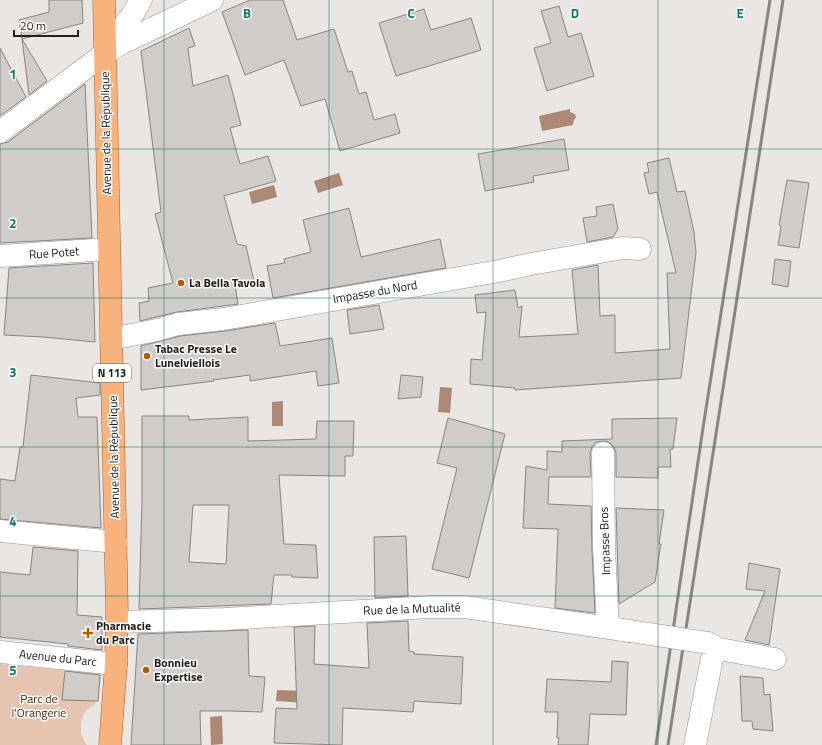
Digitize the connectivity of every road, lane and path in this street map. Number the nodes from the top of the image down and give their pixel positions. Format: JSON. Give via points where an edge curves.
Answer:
{"nodes":[{"id":1,"x":104,"y":0,"type":"edge"},
{"id":2,"x":141,"y":0,"type":"edge"},
{"id":3,"x":212,"y":0,"type":"edge"},
{"id":4,"x":104,"y":54,"type":"junction"},
{"id":5,"x":0,"y":132,"type":"edge"},
{"id":6,"x":109,"y":249,"type":"junction"},
{"id":7,"x":640,"y":249,"type":"dead end"},
{"id":8,"x":0,"y":256,"type":"edge"},
{"id":9,"x":111,"y":339,"type":"junction"},
{"id":10,"x":602,"y":453,"type":"dead end"},
{"id":11,"x":0,"y":531,"type":"edge"},
{"id":12,"x":116,"y":542,"type":"junction"},
{"id":13,"x":117,"y":622,"type":"junction"},
{"id":14,"x":608,"y":628,"type":"junction"},
{"id":15,"x":713,"y":646,"type":"junction"},
{"id":16,"x":0,"y":652,"type":"edge"},
{"id":17,"x":775,"y":659,"type":"dead end"},
{"id":18,"x":116,"y":664,"type":"junction"},
{"id":19,"x":110,"y":745,"type":"edge"},
{"id":20,"x":695,"y":745,"type":"edge"}],
"edges":[{"from":1,"to":4,"type":"main road","name":"Avenue de la République","number":"N 113"},
{"from":2,"to":4,"type":"street"},
{"from":3,"to":4,"type":"street"},
{"from":4,"to":5,"type":"street"},
{"from":4,"to":6,"type":"main road","name":"Avenue de la République","number":"N 113"},
{"from":6,"to":8,"type":"street","name":"Rue Potet"},
{"from":6,"to":9,"type":"main road","name":"Avenue de la République","number":"N 113"},
{"from":7,"to":9,"type":"street","name":"Impasse du Nord","via":[[608,250],[224,319],[178,324]]},
{"from":9,"to":12,"type":"main road","name":"Avenue de la République","number":"N 113"},
{"from":10,"to":14,"type":"street","name":"Impasse Bros"},
{"from":11,"to":12,"type":"street"},
{"from":12,"to":13,"type":"main road","name":"Avenue de la République","number":"N 113"},
{"from":13,"to":14,"type":"street","name":"Rue de la Mutualité","via":[[225,619],[430,606],[465,607]]},
{"from":13,"to":18,"type":"main road","name":"Avenue de la République","number":"N 113"},
{"from":14,"to":15,"type":"street","name":"Rue de la Mutualité","bridge":true},
{"from":15,"to":17,"type":"street","name":"Rue de la Mutualité"},
{"from":15,"to":20,"type":"street"},
{"from":16,"to":18,"type":"street","name":"Avenue du Parc"},
{"from":18,"to":19,"type":"main road","name":"Avenue de la République","number":"N 113"}]}
